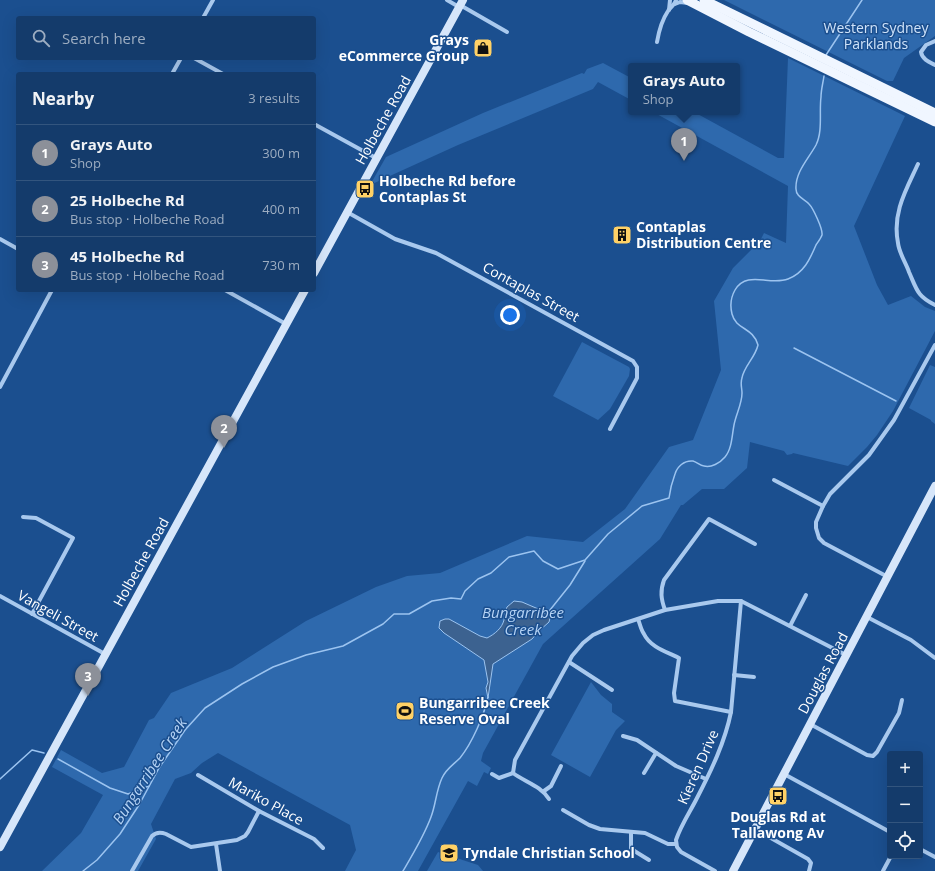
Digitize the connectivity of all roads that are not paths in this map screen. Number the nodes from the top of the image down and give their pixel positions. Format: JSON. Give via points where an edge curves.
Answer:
{"nodes":[{"id":1,"x":213,"y":0,"type":"edge"},
{"id":2,"x":447,"y":0,"type":"edge"},
{"id":3,"x":670,"y":0,"type":"edge"},
{"id":4,"x":704,"y":0,"type":"edge"},
{"id":5,"x":676,"y":2,"type":"edge"},
{"id":6,"x":691,"y":2,"type":"edge"},
{"id":7,"x":461,"y":4,"type":"edge"},
{"id":8,"x":668,"y":10,"type":"junction"},
{"id":9,"x":204,"y":16,"type":"edge"},
{"id":10,"x":507,"y":32,"type":"dead end"},
{"id":11,"x":935,"y":41,"type":"edge"},
{"id":12,"x":657,"y":42,"type":"dead end"},
{"id":13,"x":180,"y":60,"type":"edge"},
{"id":14,"x":198,"y":60,"type":"edge"},
{"id":15,"x":935,"y":65,"type":"edge"},
{"id":16,"x":173,"y":72,"type":"edge"},
{"id":17,"x":219,"y":72,"type":"edge"},
{"id":18,"x":935,"y":114,"type":"edge"},
{"id":19,"x":935,"y":122,"type":"edge"},
{"id":20,"x":316,"y":125,"type":"edge"},
{"id":21,"x":376,"y":158,"type":"junction"},
{"id":22,"x":918,"y":164,"type":"dead end"},
{"id":23,"x":347,"y":212,"type":"junction"},
{"id":24,"x":0,"y":239,"type":"edge"},
{"id":25,"x":16,"y":248,"type":"edge"},
{"id":26,"x":316,"y":269,"type":"edge"},
{"id":27,"x":51,"y":292,"type":"edge"},
{"id":28,"x":229,"y":292,"type":"edge"},
{"id":29,"x":304,"y":292,"type":"edge"},
{"id":30,"x":935,"y":305,"type":"edge"},
{"id":31,"x":286,"y":324,"type":"junction"},
{"id":32,"x":935,"y":345,"type":"edge"},
{"id":33,"x":0,"y":387,"type":"edge"},
{"id":34,"x":610,"y":429,"type":"dead end"},
{"id":35,"x":774,"y":480,"type":"dead end"},
{"id":36,"x":934,"y":490,"type":"edge"},
{"id":37,"x":823,"y":506,"type":"junction"},
{"id":38,"x":23,"y":517,"type":"dead end"},
{"id":39,"x":755,"y":544,"type":"dead end"},
{"id":40,"x":888,"y":577,"type":"junction"},
{"id":41,"x":806,"y":594,"type":"dead end"},
{"id":42,"x":0,"y":596,"type":"edge"},
{"id":43,"x":741,"y":601,"type":"junction"},
{"id":44,"x":664,"y":610,"type":"junction"},
{"id":45,"x":32,"y":614,"type":"junction"},
{"id":46,"x":867,"y":617,"type":"junction"},
{"id":47,"x":638,"y":619,"type":"junction"},
{"id":48,"x":790,"y":626,"type":"junction"},
{"id":49,"x":106,"y":654,"type":"junction"},
{"id":50,"x":847,"y":656,"type":"junction"},
{"id":51,"x":935,"y":658,"type":"edge"},
{"id":52,"x":569,"y":662,"type":"junction"},
{"id":53,"x":734,"y":675,"type":"junction"},
{"id":54,"x":754,"y":677,"type":"dead end"},
{"id":55,"x":612,"y":690,"type":"dead end"},
{"id":56,"x":902,"y":700,"type":"dead end"},
{"id":57,"x":731,"y":712,"type":"junction"},
{"id":58,"x":810,"y":724,"type":"junction"},
{"id":59,"x":623,"y":736,"type":"dead end"},
{"id":60,"x":656,"y":753,"type":"junction"},
{"id":61,"x":561,"y":766,"type":"dead end"},
{"id":62,"x":513,"y":773,"type":"junction"},
{"id":63,"x":644,"y":773,"type":"dead end"},
{"id":64,"x":492,"y":774,"type":"dead end"},
{"id":65,"x":784,"y":774,"type":"junction"},
{"id":66,"x":198,"y":775,"type":"dead end"},
{"id":67,"x":706,"y":779,"type":"junction"},
{"id":68,"x":544,"y":791,"type":"junction"},
{"id":69,"x":549,"y":799,"type":"dead end"},
{"id":70,"x":563,"y":810,"type":"dead end"},
{"id":71,"x":259,"y":811,"type":"junction"},
{"id":72,"x":755,"y":829,"type":"junction"},
{"id":73,"x":887,"y":830,"type":"edge"},
{"id":74,"x":631,"y":832,"type":"junction"},
{"id":75,"x":216,"y":844,"type":"junction"},
{"id":76,"x":676,"y":844,"type":"junction"},
{"id":77,"x":0,"y":847,"type":"edge"},
{"id":78,"x":323,"y":848,"type":"dead end"},
{"id":79,"x":923,"y":851,"type":"edge"},
{"id":80,"x":935,"y":857,"type":"edge"},
{"id":81,"x":889,"y":859,"type":"edge"},
{"id":82,"x":649,"y":860,"type":"dead end"},
{"id":83,"x":132,"y":871,"type":"edge"},
{"id":84,"x":220,"y":871,"type":"edge"},
{"id":85,"x":715,"y":871,"type":"edge"},
{"id":86,"x":733,"y":871,"type":"edge"},
{"id":87,"x":809,"y":871,"type":"edge"},
{"id":88,"x":883,"y":871,"type":"edge"}],
"edges":[{"from":1,"to":9,"type":"street"},
{"from":2,"to":7,"type":"street"},
{"from":3,"to":8,"type":"street"},
{"from":4,"to":18,"type":"main road"},
{"from":5,"to":6,"type":"street"},
{"from":5,"to":8,"type":"street"},
{"from":6,"to":19,"type":"main road"},
{"from":7,"to":10,"type":"street"},
{"from":7,"to":21,"type":"street","name":"Holbeche Road"},
{"from":8,"to":12,"type":"street","via":[[661,24]]},
{"from":11,"to":15,"type":"street","via":[[926,45],[921,52],[925,60]]},
{"from":13,"to":16,"type":"street"},
{"from":14,"to":17,"type":"street"},
{"from":20,"to":21,"type":"street"},
{"from":21,"to":23,"type":"street","name":"Holbeche Road"},
{"from":22,"to":30,"type":"street","via":[[899,207],[896,225],[898,244],[917,290],[924,299]]},
{"from":23,"to":26,"type":"street","name":"Holbeche Road"},
{"from":23,"to":34,"type":"street","name":"Contaplas Street","via":[[399,240],[436,252],[633,361],[638,369],[637,378]]},
{"from":24,"to":25,"type":"street"},
{"from":27,"to":33,"type":"street"},
{"from":28,"to":31,"type":"street"},
{"from":29,"to":31,"type":"street","name":"Holbeche Road"},
{"from":31,"to":49,"type":"street","name":"Holbeche Road"},
{"from":32,"to":37,"type":"street","via":[[894,420],[869,455],[830,494]]},
{"from":35,"to":37,"type":"street"},
{"from":36,"to":40,"type":"street","name":"Douglas Road"},
{"from":37,"to":40,"type":"street","via":[[816,522],[817,532],[822,541]]},
{"from":38,"to":45,"type":"street","via":[[36,518],[73,538]]},
{"from":39,"to":44,"type":"street","via":[[709,520],[664,580],[661,590]]},
{"from":40,"to":46,"type":"street","name":"Douglas Road"},
{"from":41,"to":48,"type":"street"},
{"from":42,"to":45,"type":"street","name":"Vangeli Street"},
{"from":43,"to":44,"type":"street","via":[[718,601]]},
{"from":43,"to":48,"type":"street"},
{"from":43,"to":53,"type":"street","name":"Kieren Drive"},
{"from":44,"to":47,"type":"street"},
{"from":45,"to":49,"type":"street","name":"Vangeli Street"},
{"from":46,"to":50,"type":"street","name":"Douglas Road"},
{"from":46,"to":51,"type":"street","via":[[911,640]]},
{"from":47,"to":52,"type":"street","via":[[593,635],[579,647]]},
{"from":47,"to":57,"type":"street","via":[[648,640],[679,658],[675,702]]},
{"from":48,"to":50,"type":"street"},
{"from":49,"to":77,"type":"street","name":"Holbeche Road"},
{"from":50,"to":58,"type":"street","name":"Douglas Road"},
{"from":52,"to":55,"type":"street"},
{"from":52,"to":62,"type":"street","via":[[515,760]]},
{"from":53,"to":54,"type":"street"},
{"from":53,"to":57,"type":"street","name":"Kieren Drive"},
{"from":56,"to":58,"type":"street","via":[[899,713],[873,756]]},
{"from":57,"to":67,"type":"street","name":"Kieren Drive","via":[[725,736]]},
{"from":58,"to":65,"type":"street","name":"Douglas Road"},
{"from":59,"to":60,"type":"street","via":[[637,740]]},
{"from":60,"to":63,"type":"street"},
{"from":60,"to":67,"type":"street","via":[[676,766]]},
{"from":61,"to":68,"type":"street","via":[[551,786]]},
{"from":62,"to":64,"type":"street","via":[[499,778]]},
{"from":62,"to":68,"type":"street"},
{"from":65,"to":72,"type":"street","name":"Douglas Road"},
{"from":65,"to":73,"type":"street"},
{"from":66,"to":71,"type":"street","name":"Mariko Place"},
{"from":67,"to":76,"type":"street","name":"Kieren Drive"},
{"from":68,"to":69,"type":"street"},
{"from":70,"to":74,"type":"street","via":[[595,828]]},
{"from":71,"to":75,"type":"street","via":[[245,836]]},
{"from":71,"to":78,"type":"street","name":"Mariko Place","via":[[314,839]]},
{"from":72,"to":86,"type":"street","name":"Douglas Road"},
{"from":72,"to":87,"type":"street","via":[[808,859],[812,865]]},
{"from":74,"to":76,"type":"street","via":[[645,833],[668,844]]},
{"from":74,"to":82,"type":"street","via":[[631,848]]},
{"from":75,"to":83,"type":"street","via":[[191,847],[166,834],[155,834]]},
{"from":75,"to":84,"type":"street"},
{"from":76,"to":85,"type":"street","via":[[680,852]]},
{"from":79,"to":80,"type":"street"},
{"from":81,"to":88,"type":"street"}]}
